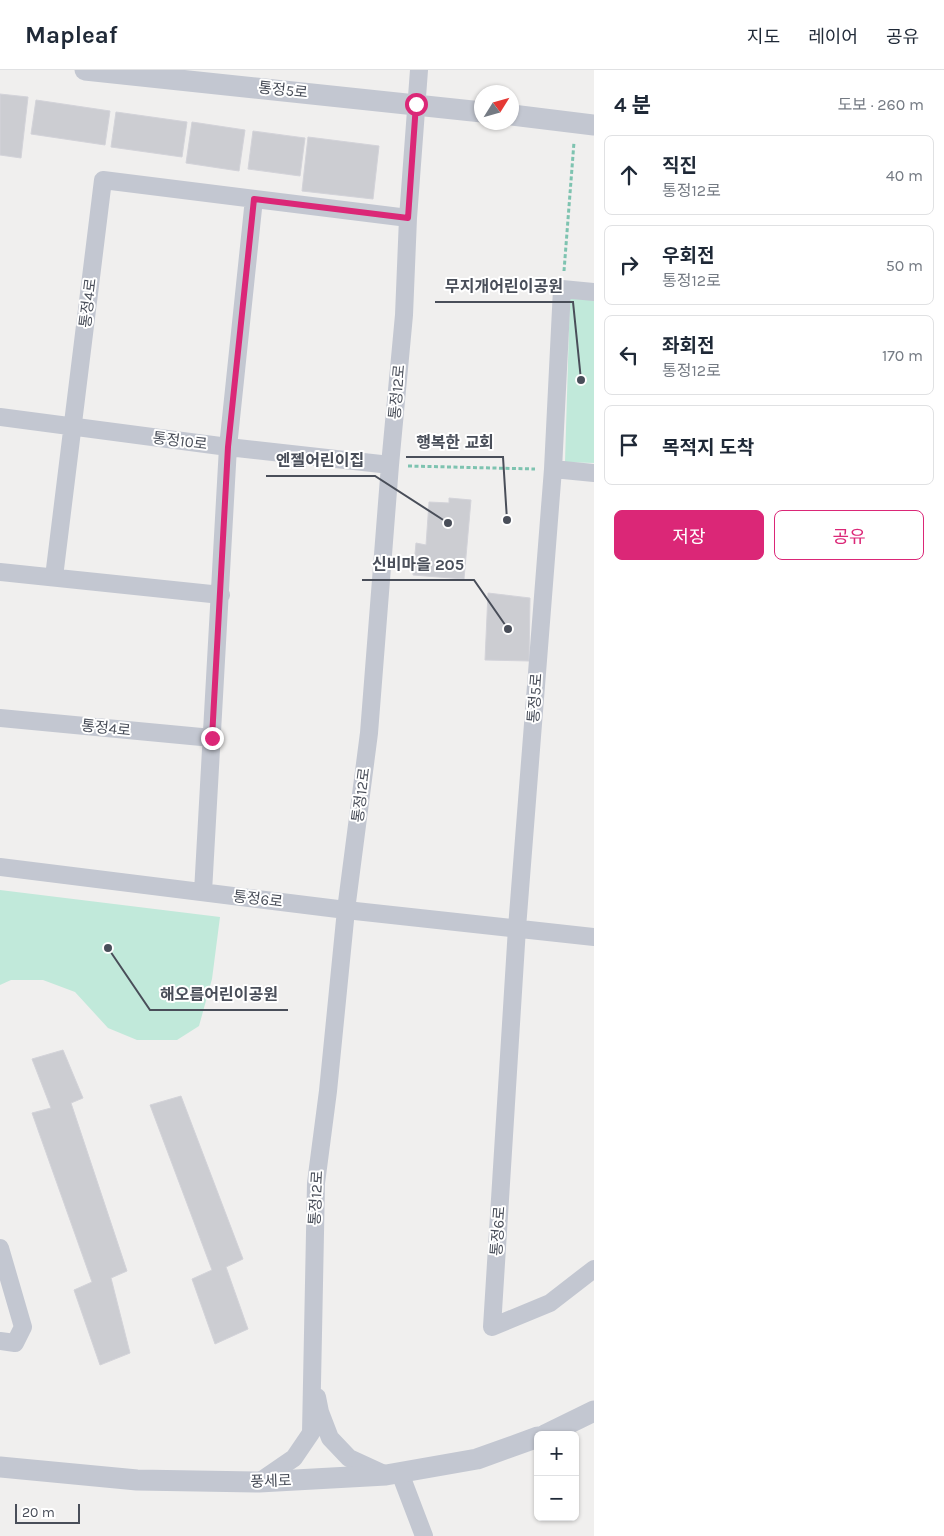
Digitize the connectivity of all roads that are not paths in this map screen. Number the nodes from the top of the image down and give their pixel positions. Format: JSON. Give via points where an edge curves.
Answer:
{"nodes":[{"id":1,"x":85,"y":70,"type":"edge"},
{"id":2,"x":418,"y":70,"type":"edge"},
{"id":3,"x":416,"y":104,"type":"junction"},
{"id":4,"x":474,"y":111,"type":"edge"},
{"id":5,"x":519,"y":117,"type":"edge"},
{"id":6,"x":584,"y":124,"type":"edge"},
{"id":7,"x":254,"y":199,"type":"junction"},
{"id":8,"x":408,"y":218,"type":"junction"},
{"id":9,"x":594,"y":292,"type":"edge"},
{"id":10,"x":0,"y":417,"type":"edge"},
{"id":11,"x":73,"y":427,"type":"junction"},
{"id":12,"x":228,"y":447,"type":"junction"},
{"id":13,"x":390,"y":465,"type":"junction"},
{"id":14,"x":553,"y":469,"type":"junction"},
{"id":15,"x":594,"y":473,"type":"edge"},
{"id":16,"x":0,"y":572,"type":"edge"},
{"id":17,"x":54,"y":577,"type":"junction"},
{"id":18,"x":221,"y":594,"type":"junction"},
{"id":19,"x":0,"y":718,"type":"edge"},
{"id":20,"x":212,"y":738,"type":"junction"},
{"id":21,"x":0,"y":867,"type":"edge"},
{"id":22,"x":203,"y":892,"type":"junction"},
{"id":23,"x":346,"y":910,"type":"junction"},
{"id":24,"x":517,"y":928,"type":"junction"},
{"id":25,"x":594,"y":937,"type":"edge"},
{"id":26,"x":0,"y":1248,"type":"edge"},
{"id":27,"x":594,"y":1269,"type":"edge"},
{"id":28,"x":0,"y":1341,"type":"edge"},
{"id":29,"x":312,"y":1372,"type":"junction"},
{"id":30,"x":594,"y":1411,"type":"edge"},
{"id":31,"x":553,"y":1431,"type":"edge"},
{"id":32,"x":534,"y":1438,"type":"edge"},
{"id":33,"x":0,"y":1467,"type":"edge"},
{"id":34,"x":393,"y":1474,"type":"junction"},
{"id":35,"x":259,"y":1482,"type":"junction"},
{"id":36,"x":424,"y":1536,"type":"edge"}],
"edges":[{"from":1,"to":3,"type":"street","name":"통정5로"},
{"from":2,"to":3,"type":"street","name":"통정12로"},
{"from":3,"to":4,"type":"street","name":"통정5로"},
{"from":3,"to":8,"type":"street","name":"통정12로"},
{"from":5,"to":6,"type":"street"},
{"from":7,"to":8,"type":"street"},
{"from":7,"to":11,"type":"street","name":"통정4로","via":[[103,180]]},
{"from":7,"to":12,"type":"street"},
{"from":8,"to":13,"type":"street","name":"통정12로","via":[[404,316]]},
{"from":9,"to":14,"type":"street","name":"통정5로","via":[[562,289]]},
{"from":10,"to":11,"type":"street","name":"통정10로"},
{"from":11,"to":12,"type":"street","name":"통정10로"},
{"from":11,"to":17,"type":"street","name":"통정4로"},
{"from":12,"to":13,"type":"street","name":"통정10로"},
{"from":12,"to":18,"type":"street"},
{"from":13,"to":23,"type":"street","name":"통정12로","via":[[368,733]]},
{"from":14,"to":15,"type":"street"},
{"from":14,"to":24,"type":"street","name":"통정5로"},
{"from":16,"to":17,"type":"street"},
{"from":17,"to":18,"type":"street"},
{"from":18,"to":20,"type":"street"},
{"from":19,"to":20,"type":"street","name":"통정4로"},
{"from":20,"to":22,"type":"street"},
{"from":21,"to":22,"type":"street","name":"통정6로"},
{"from":22,"to":23,"type":"street","name":"통정6로"},
{"from":23,"to":24,"type":"street","name":"통정6로"},
{"from":23,"to":29,"type":"street","name":"통정12로","via":[[316,1182]]},
{"from":24,"to":25,"type":"street","name":"통정6로"},
{"from":24,"to":27,"type":"street","name":"통정6로","via":[[492,1327],[550,1303]]},
{"from":26,"to":28,"type":"street","via":[[23,1327],[15,1343]]},
{"from":29,"to":34,"type":"street","via":[[320,1412],[330,1438],[349,1458]]},
{"from":29,"to":35,"type":"street","via":[[310,1433],[294,1458]]},
{"from":30,"to":31,"type":"street"},
{"from":32,"to":34,"type":"street","name":"풍세로","via":[[477,1459]]},
{"from":33,"to":35,"type":"street","name":"풍세로","via":[[138,1480]]},
{"from":34,"to":35,"type":"street","name":"풍세로"},
{"from":34,"to":36,"type":"street"}]}
